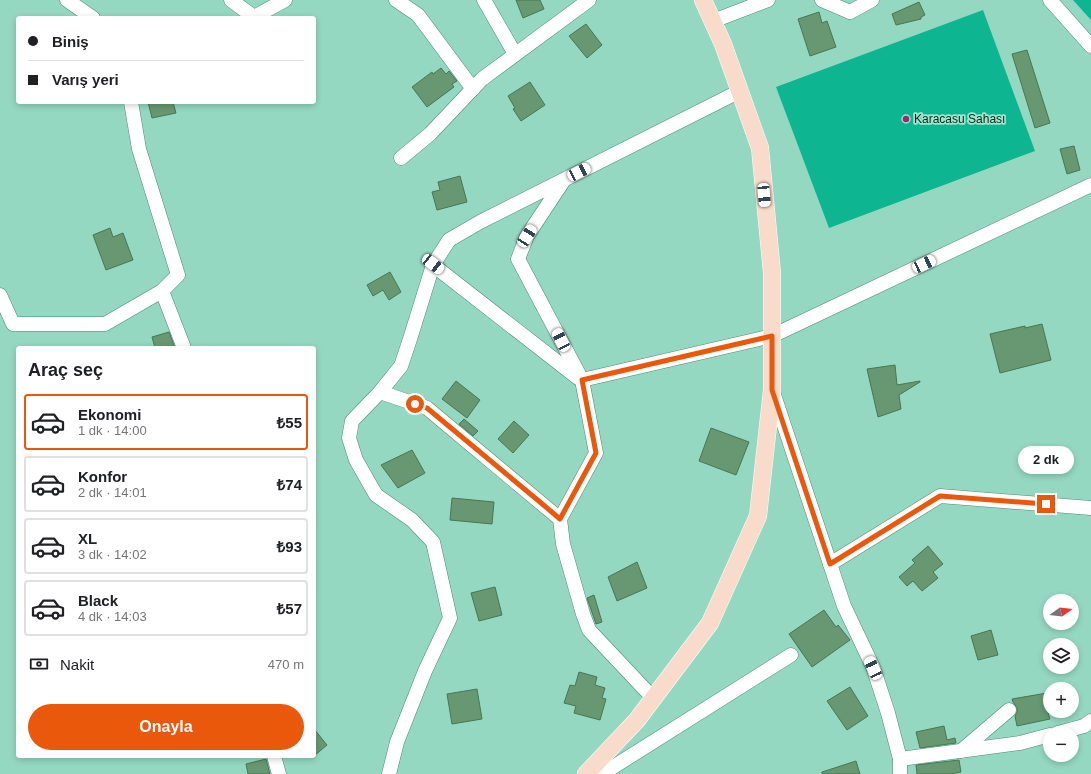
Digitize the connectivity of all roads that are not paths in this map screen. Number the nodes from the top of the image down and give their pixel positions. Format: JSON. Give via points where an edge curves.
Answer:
{"nodes":[{"id":1,"x":67,"y":0,"type":"edge"},
{"id":2,"x":231,"y":0,"type":"edge"},
{"id":3,"x":286,"y":0,"type":"edge"},
{"id":4,"x":396,"y":0,"type":"edge"},
{"id":5,"x":484,"y":0,"type":"edge"},
{"id":6,"x":589,"y":0,"type":"edge"},
{"id":7,"x":703,"y":0,"type":"edge"},
{"id":8,"x":768,"y":0,"type":"edge"},
{"id":9,"x":822,"y":0,"type":"edge"},
{"id":10,"x":872,"y":0,"type":"edge"},
{"id":11,"x":1050,"y":0,"type":"edge"},
{"id":12,"x":90,"y":16,"type":"edge"},
{"id":13,"x":254,"y":16,"type":"edge"},
{"id":14,"x":260,"y":16,"type":"edge"},
{"id":15,"x":713,"y":21,"type":"junction"},
{"id":16,"x":1091,"y":46,"type":"edge"},
{"id":17,"x":515,"y":54,"type":"junction"},
{"id":18,"x":473,"y":89,"type":"junction"},
{"id":19,"x":740,"y":91,"type":"junction"},
{"id":20,"x":131,"y":104,"type":"edge"},
{"id":21,"x":401,"y":158,"type":"dead end"},
{"id":22,"x":565,"y":179,"type":"junction"},
{"id":23,"x":1091,"y":185,"type":"edge"},
{"id":24,"x":433,"y":264,"type":"junction"},
{"id":25,"x":162,"y":291,"type":"junction"},
{"id":26,"x":0,"y":295,"type":"edge"},
{"id":27,"x":772,"y":336,"type":"junction"},
{"id":28,"x":183,"y":346,"type":"edge"},
{"id":29,"x":582,"y":380,"type":"junction"},
{"id":30,"x":772,"y":390,"type":"junction"},
{"id":31,"x":380,"y":392,"type":"junction"},
{"id":32,"x":1091,"y":508,"type":"edge"},
{"id":33,"x":560,"y":519,"type":"junction"},
{"id":34,"x":830,"y":564,"type":"junction"},
{"id":35,"x":791,"y":655,"type":"dead end"},
{"id":36,"x":653,"y":698,"type":"junction"},
{"id":37,"x":1009,"y":710,"type":"dead end"},
{"id":38,"x":1091,"y":722,"type":"edge"},
{"id":39,"x":1079,"y":727,"type":"edge"},
{"id":40,"x":1043,"y":737,"type":"edge"},
{"id":41,"x":961,"y":751,"type":"junction"},
{"id":42,"x":275,"y":758,"type":"edge"},
{"id":43,"x":900,"y":760,"type":"junction"},
{"id":44,"x":279,"y":774,"type":"edge"},
{"id":45,"x":389,"y":774,"type":"edge"},
{"id":46,"x":586,"y":774,"type":"edge"},
{"id":47,"x":602,"y":774,"type":"edge"},
{"id":48,"x":900,"y":774,"type":"edge"}],
"edges":[{"from":1,"to":12,"type":"street"},
{"from":2,"to":13,"type":"street"},
{"from":3,"to":14,"type":"street"},
{"from":4,"to":18,"type":"street","via":[[418,15]]},
{"from":5,"to":17,"type":"street"},
{"from":6,"to":17,"type":"street"},
{"from":7,"to":15,"type":"main road"},
{"from":8,"to":15,"type":"street"},
{"from":9,"to":10,"type":"street","via":[[850,12]]},
{"from":11,"to":16,"type":"street"},
{"from":15,"to":19,"type":"main road"},
{"from":17,"to":18,"type":"street"},
{"from":18,"to":21,"type":"street","via":[[430,134]]},
{"from":19,"to":22,"type":"street"},
{"from":19,"to":27,"type":"main road","via":[[760,148],[772,273]]},
{"from":20,"to":25,"type":"street","via":[[139,149],[178,275]]},
{"from":22,"to":24,"type":"street","via":[[449,240]]},
{"from":22,"to":29,"type":"street","via":[[527,236],[518,259]]},
{"from":23,"to":27,"type":"street"},
{"from":24,"to":29,"type":"street"},
{"from":24,"to":31,"type":"street","via":[[401,366]]},
{"from":25,"to":26,"type":"street","via":[[105,324],[13,324]]},
{"from":25,"to":28,"type":"street"},
{"from":27,"to":29,"type":"street"},
{"from":27,"to":30,"type":"main road"},
{"from":29,"to":33,"type":"street","via":[[596,453]]},
{"from":30,"to":34,"type":"street"},
{"from":30,"to":36,"type":"main road","via":[[758,516],[710,623]]},
{"from":31,"to":33,"type":"street","via":[[427,408]]},
{"from":31,"to":45,"type":"street","via":[[352,421],[349,438],[356,460],[376,495],[412,520],[433,542],[450,618],[398,742]]},
{"from":32,"to":34,"type":"street","via":[[940,496]]},
{"from":33,"to":36,"type":"street","via":[[563,544],[579,604],[589,630]]},
{"from":34,"to":43,"type":"street","via":[[844,606],[873,668]]},
{"from":35,"to":47,"type":"street"},
{"from":36,"to":46,"type":"main road","via":[[637,720]]},
{"from":37,"to":41,"type":"street"},
{"from":38,"to":39,"type":"street"},
{"from":40,"to":41,"type":"street","via":[[1020,743]]},
{"from":41,"to":43,"type":"street"},
{"from":42,"to":44,"type":"street"},
{"from":43,"to":48,"type":"street"}]}
